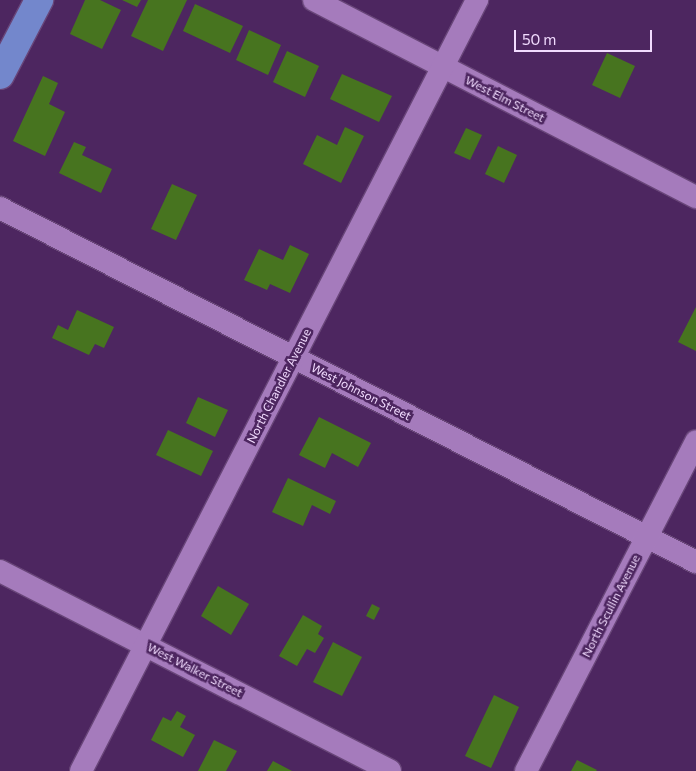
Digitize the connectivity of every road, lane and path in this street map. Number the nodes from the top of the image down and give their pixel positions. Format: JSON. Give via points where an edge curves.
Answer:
{"nodes":[{"id":1,"x":39,"y":0,"type":"edge"},
{"id":2,"x":314,"y":0,"type":"edge"},
{"id":3,"x":477,"y":0,"type":"edge"},
{"id":4,"x":442,"y":67,"type":"junction"},
{"id":5,"x":0,"y":75,"type":"edge"},
{"id":6,"x":696,"y":198,"type":"edge"},
{"id":7,"x":0,"y":208,"type":"edge"},
{"id":8,"x":294,"y":357,"type":"junction"},
{"id":9,"x":696,"y":441,"type":"edge"},
{"id":10,"x":647,"y":536,"type":"junction"},
{"id":11,"x":696,"y":562,"type":"edge"},
{"id":12,"x":0,"y":571,"type":"edge"},
{"id":13,"x":146,"y":645,"type":"junction"},
{"id":14,"x":81,"y":771,"type":"edge"},
{"id":15,"x":390,"y":771,"type":"edge"},
{"id":16,"x":526,"y":771,"type":"edge"}],
"edges":[{"from":1,"to":5,"type":"main road"},
{"from":2,"to":4,"type":"street","name":"West Elm Street"},
{"from":3,"to":4,"type":"street","name":"North Chandler Avenue"},
{"from":4,"to":6,"type":"street","name":"West Elm Street"},
{"from":4,"to":8,"type":"street","name":"North Chandler Avenue"},
{"from":7,"to":8,"type":"street","name":"West Johnson Street"},
{"from":8,"to":10,"type":"street","name":"West Johnson Street"},
{"from":8,"to":13,"type":"street","name":"North Chandler Avenue"},
{"from":9,"to":10,"type":"street","name":"North Scullin Avenue"},
{"from":10,"to":11,"type":"street","name":"West Johnson Street"},
{"from":10,"to":16,"type":"street","name":"North Scullin Avenue"},
{"from":12,"to":13,"type":"street","name":"West Walker Street"},
{"from":13,"to":14,"type":"street","name":"North Chandler Avenue"},
{"from":13,"to":15,"type":"street","name":"West Walker Street"}]}
